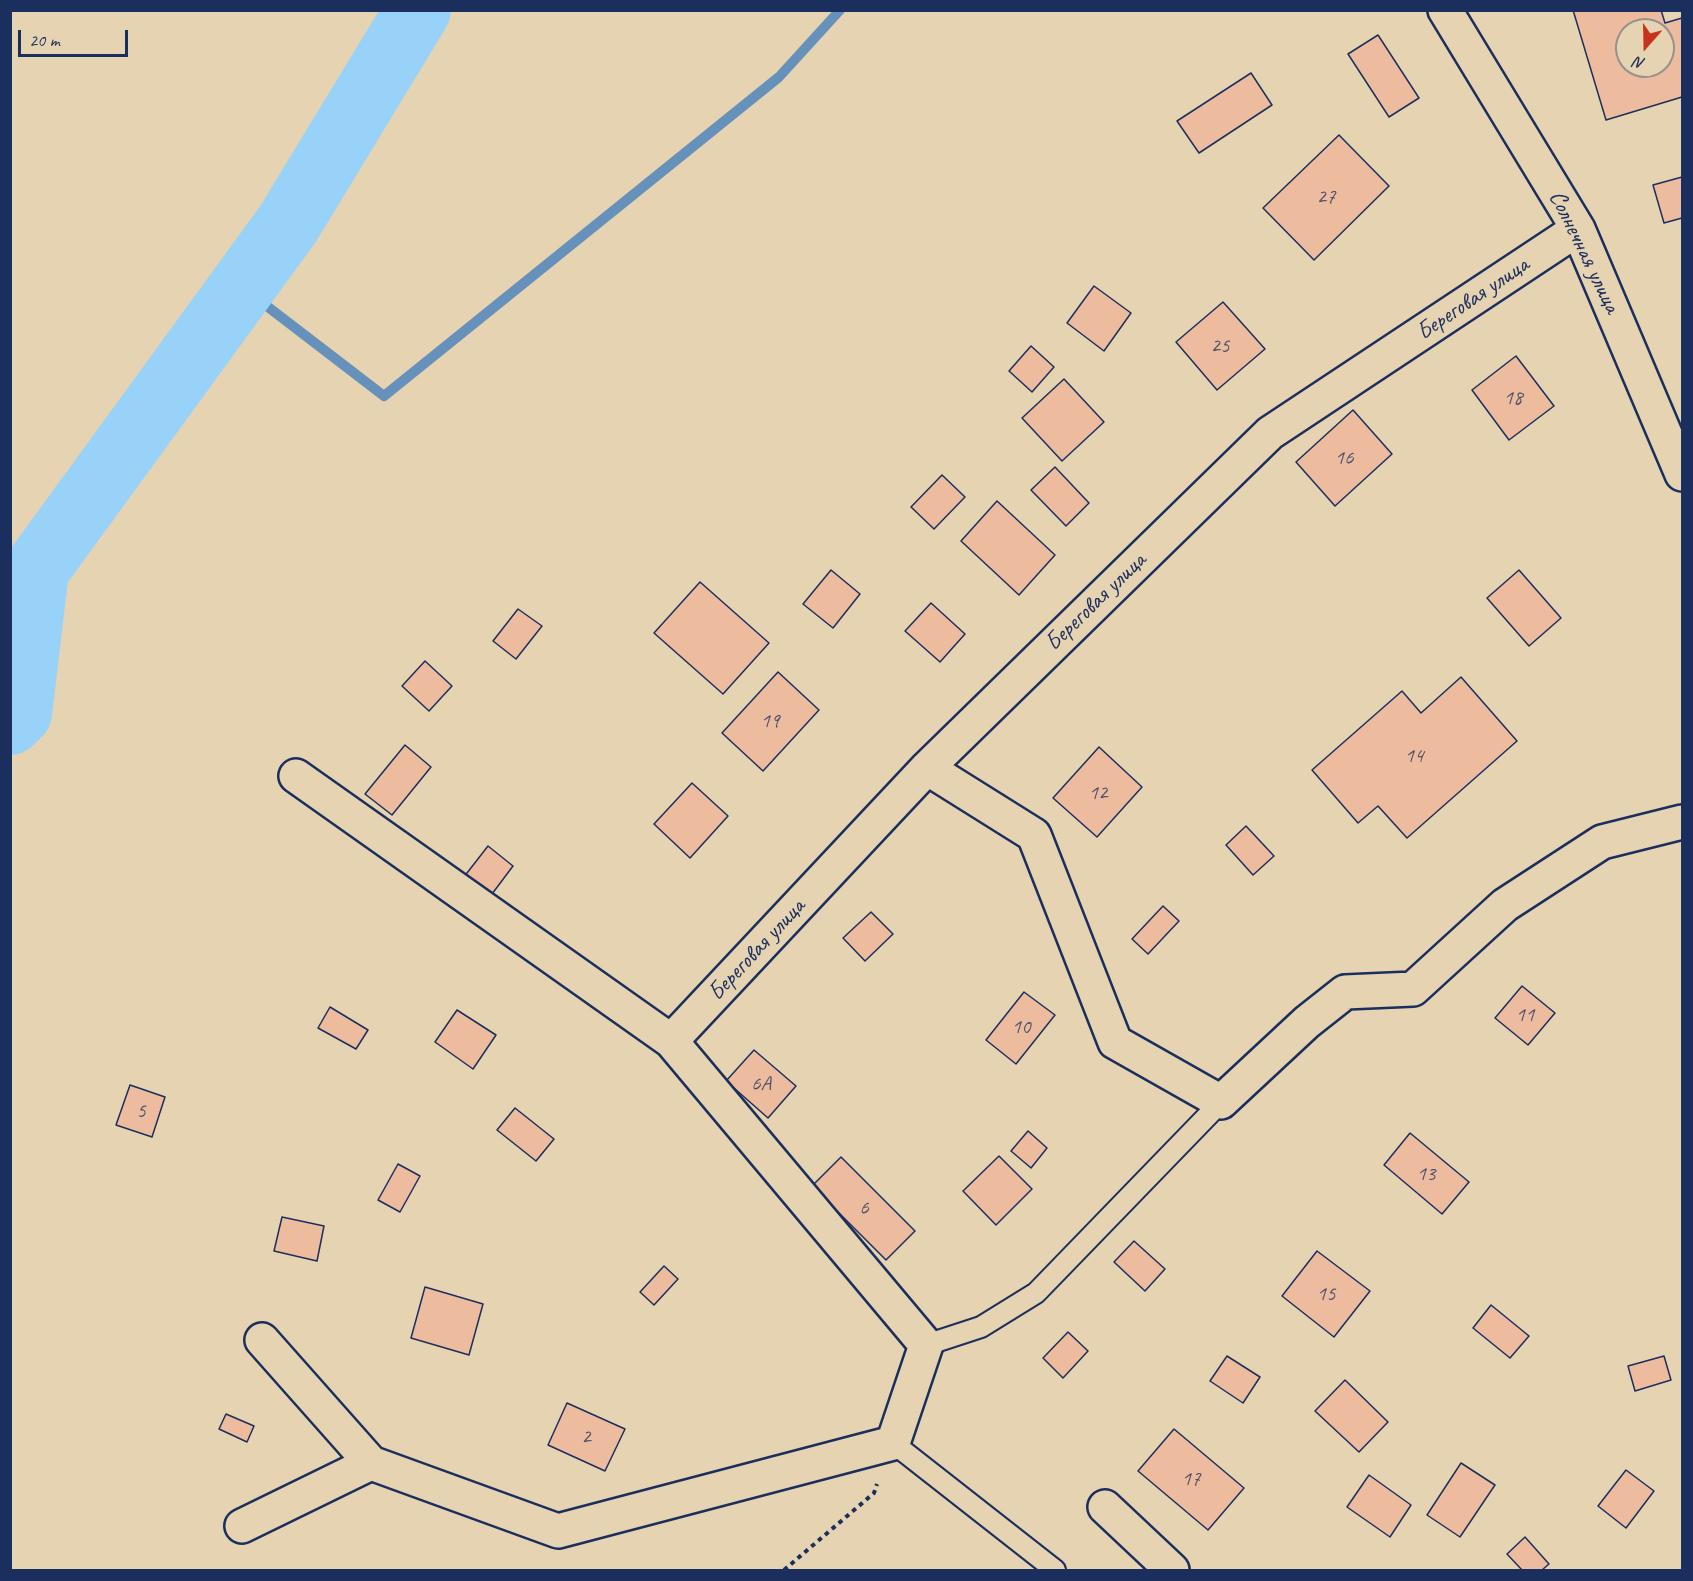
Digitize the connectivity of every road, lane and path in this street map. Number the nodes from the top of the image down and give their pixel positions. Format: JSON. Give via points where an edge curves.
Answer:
{"nodes":[{"id":1,"x":1445,"y":10,"type":"edge"},
{"id":2,"x":1578,"y":229,"type":"junction"},
{"id":3,"x":1683,"y":474,"type":"edge"},
{"id":4,"x":927,"y":768,"type":"junction"},
{"id":5,"x":296,"y":776,"type":"dead end"},
{"id":6,"x":1683,"y":822,"type":"edge"},
{"id":7,"x":671,"y":1041,"type":"junction"},
{"id":8,"x":1221,"y":1102,"type":"junction"},
{"id":9,"x":262,"y":1340,"type":"dead end"},
{"id":10,"x":926,"y":1345,"type":"junction"},
{"id":11,"x":893,"y":1443,"type":"junction"},
{"id":12,"x":370,"y":1463,"type":"junction"},
{"id":13,"x":1105,"y":1507,"type":"dead end"},
{"id":14,"x":242,"y":1526,"type":"dead end"},
{"id":15,"x":784,"y":1570,"type":"edge"},
{"id":16,"x":1055,"y":1570,"type":"edge"},
{"id":17,"x":1172,"y":1570,"type":"edge"}],
"edges":[{"from":1,"to":2,"type":"street","name":"Солнечная улица"},
{"from":2,"to":3,"type":"street","name":"Солнечная улица"},
{"from":2,"to":4,"type":"street","name":"Береговая улица","via":[[1270,434]]},
{"from":4,"to":7,"type":"street","name":"Береговая улица"},
{"from":4,"to":8,"type":"street","via":[[1034,835],[1115,1042]]},
{"from":5,"to":7,"type":"street"},
{"from":6,"to":8,"type":"street","via":[[1602,842],[1505,905],[1413,989],[1345,992]]},
{"from":7,"to":10,"type":"street"},
{"from":8,"to":10,"type":"lane","via":[[1036,1293],[981,1327]]},
{"from":9,"to":12,"type":"street"},
{"from":10,"to":11,"type":"street"},
{"from":11,"to":12,"type":"street","via":[[558,1531]]},
{"from":11,"to":15,"type":"path","via":[[874,1493]]},
{"from":11,"to":16,"type":"lane"},
{"from":12,"to":14,"type":"street"},
{"from":13,"to":17,"type":"street"}]}
